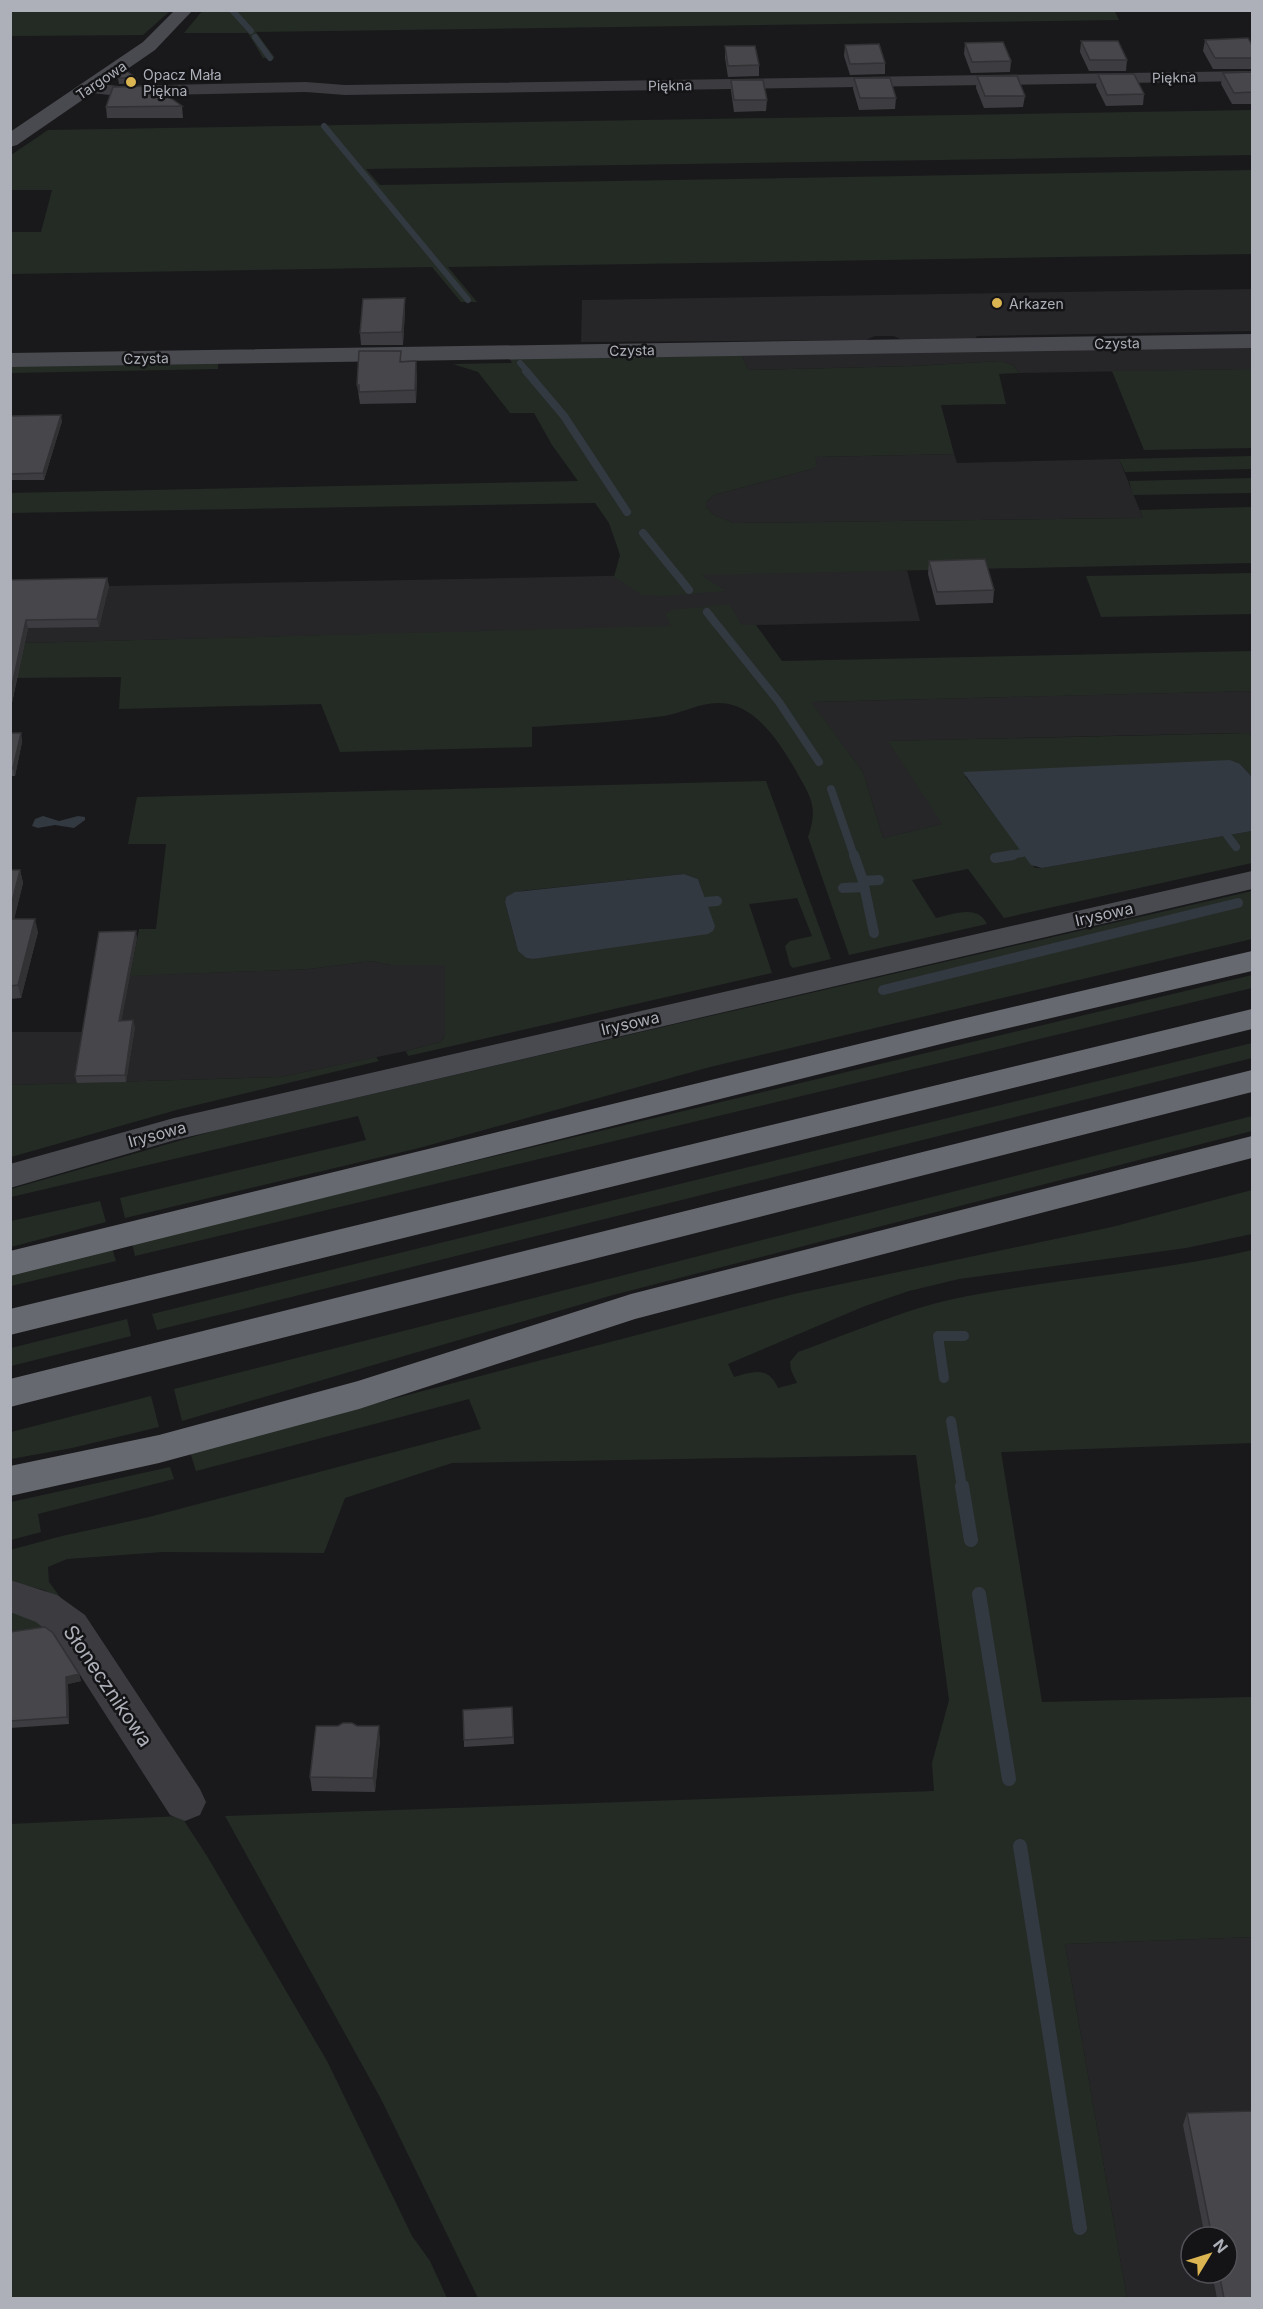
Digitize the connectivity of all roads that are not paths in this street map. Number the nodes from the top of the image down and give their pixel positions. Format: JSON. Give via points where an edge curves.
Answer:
{"nodes":[{"id":1,"x":185,"y":10,"type":"edge"},
{"id":2,"x":1252,"y":76,"type":"edge"},
{"id":3,"x":88,"y":88,"type":"junction"},
{"id":4,"x":10,"y":141,"type":"edge"},
{"id":5,"x":1252,"y":341,"type":"edge"},
{"id":6,"x":10,"y":360,"type":"edge"},
{"id":7,"x":1252,"y":880,"type":"edge"},
{"id":8,"x":1252,"y":961,"type":"edge"},
{"id":9,"x":1252,"y":1019,"type":"edge"},
{"id":10,"x":1252,"y":1081,"type":"edge"},
{"id":11,"x":1252,"y":1147,"type":"edge"},
{"id":12,"x":10,"y":1176,"type":"edge"},
{"id":13,"x":10,"y":1264,"type":"edge"},
{"id":14,"x":10,"y":1322,"type":"edge"},
{"id":15,"x":10,"y":1392,"type":"edge"},
{"id":16,"x":10,"y":1481,"type":"edge"},
{"id":17,"x":10,"y":1596,"type":"edge"},
{"id":18,"x":185,"y":1802,"type":"dead end"}],
"edges":[{"from":1,"to":3,"type":"street","name":"Targowa","via":[[150,46]]},
{"from":2,"to":3,"type":"street","name":"Piękna","via":[[345,90]]},
{"from":3,"to":4,"type":"street","name":"Targowa"},
{"from":5,"to":6,"type":"street","name":"Czysta"},
{"from":7,"to":12,"type":"street","name":"Irysowa","via":[[195,1124]]},
{"from":8,"to":13,"type":"highway"},
{"from":9,"to":14,"type":"highway"},
{"from":10,"to":15,"type":"highway"},
{"from":11,"to":16,"type":"highway","via":[[631,1307],[358,1395],[159,1449]]},
{"from":17,"to":18,"type":"street","name":"Słonecznikowa","via":[[37,1602],[71,1627]]}]}
